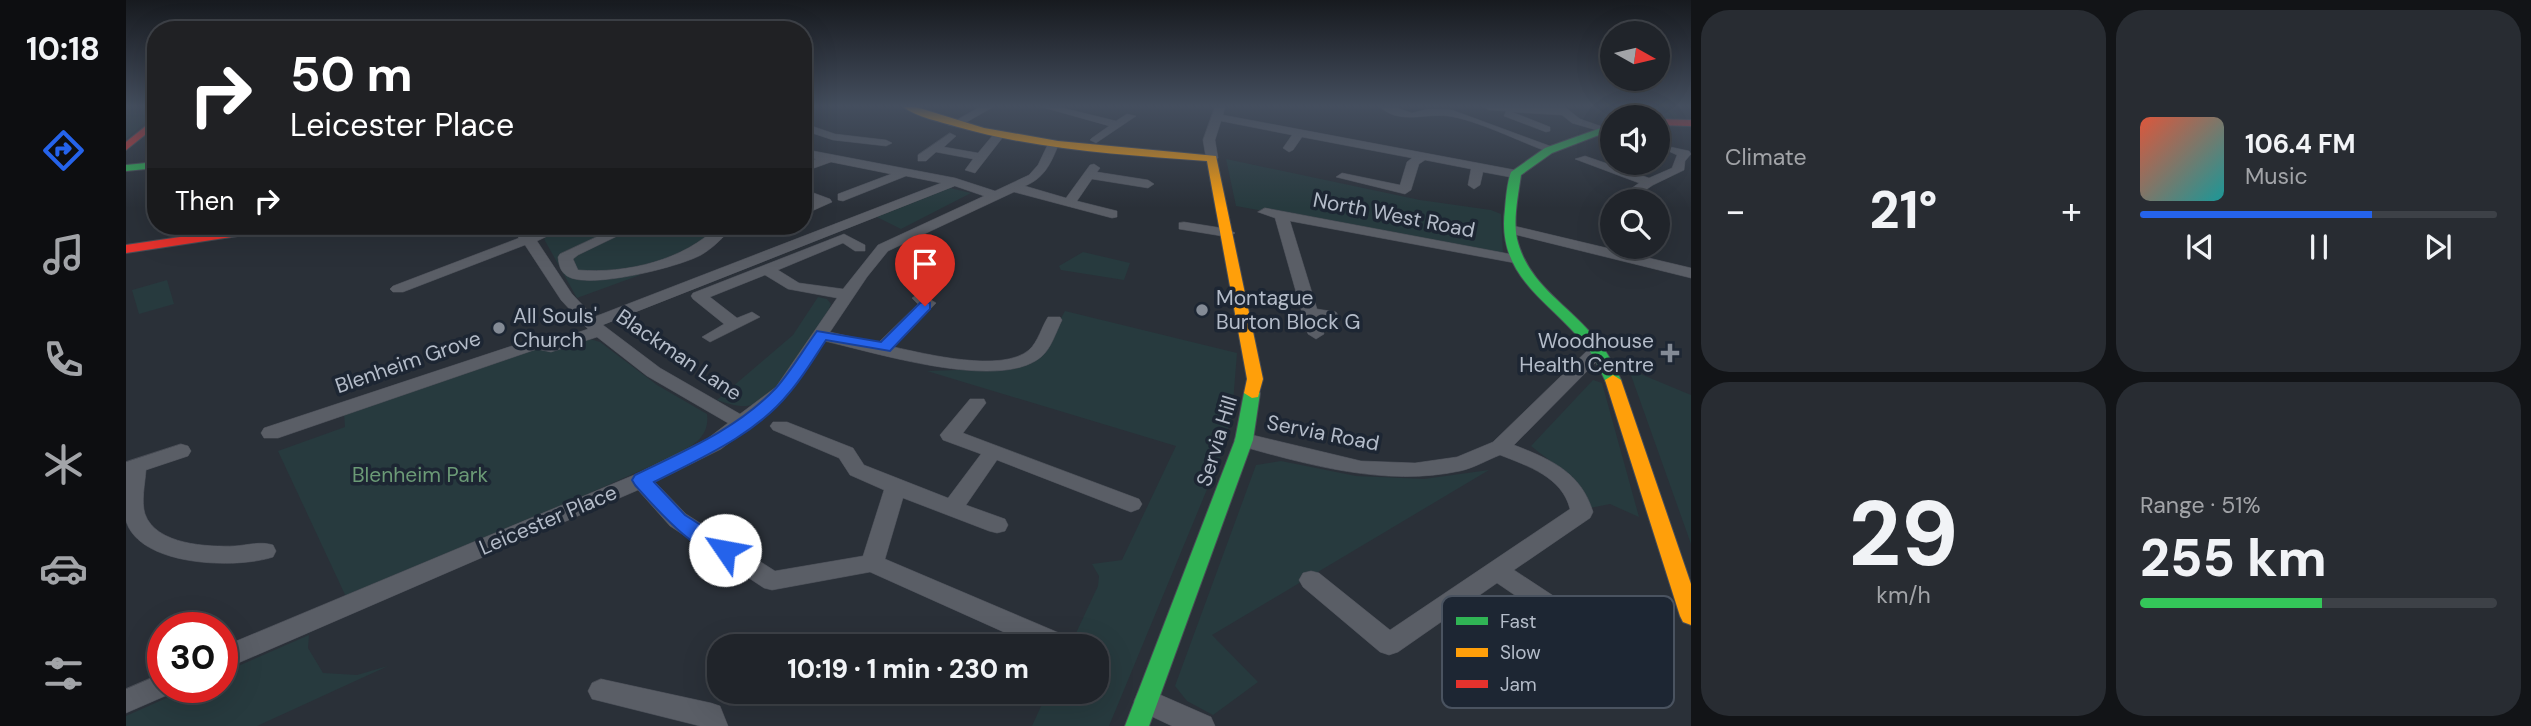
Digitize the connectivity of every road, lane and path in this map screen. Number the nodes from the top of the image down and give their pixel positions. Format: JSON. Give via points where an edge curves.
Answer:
{"nodes":[{"id":1,"x":867,"y":141,"type":"edge"},
{"id":2,"x":943,"y":141,"type":"edge"},
{"id":3,"x":994,"y":141,"type":"edge"},
{"id":4,"x":1024,"y":141,"type":"edge"},
{"id":5,"x":1209,"y":141,"type":"edge"},
{"id":6,"x":1294,"y":141,"type":"edge"},
{"id":7,"x":1342,"y":141,"type":"edge"},
{"id":8,"x":1529,"y":141,"type":"edge"},
{"id":9,"x":1574,"y":141,"type":"edge"},
{"id":10,"x":886,"y":143,"type":"dead end"},
{"id":11,"x":147,"y":145,"type":"edge"},
{"id":12,"x":1052,"y":146,"type":"junction"},
{"id":13,"x":1289,"y":148,"type":"dead end"},
{"id":14,"x":1670,"y":148,"type":"dead end"},
{"id":15,"x":937,"y":149,"type":"junction"},
{"id":16,"x":1552,"y":149,"type":"junction"},
{"id":17,"x":812,"y":155,"type":"edge"},
{"id":18,"x":1424,"y":156,"type":"junction"},
{"id":19,"x":982,"y":157,"type":"junction"},
{"id":20,"x":831,"y":158,"type":"junction"},
{"id":21,"x":922,"y":158,"type":"dead end"},
{"id":22,"x":1212,"y":158,"type":"junction"},
{"id":23,"x":1581,"y":159,"type":"dead end"},
{"id":24,"x":127,"y":165,"type":"edge"},
{"id":25,"x":147,"y":165,"type":"edge"},
{"id":26,"x":812,"y":165,"type":"edge"},
{"id":27,"x":1478,"y":167,"type":"junction"},
{"id":28,"x":1149,"y":169,"type":"dead end"},
{"id":29,"x":971,"y":170,"type":"dead end"},
{"id":30,"x":906,"y":172,"type":"junction"},
{"id":31,"x":1670,"y":173,"type":"edge"},
{"id":32,"x":1515,"y":174,"type":"junction"},
{"id":33,"x":1666,"y":175,"type":"edge"},
{"id":34,"x":1342,"y":177,"type":"dead end"},
{"id":35,"x":955,"y":182,"type":"junction"},
{"id":36,"x":1649,"y":182,"type":"junction"},
{"id":37,"x":1474,"y":185,"type":"dead end"},
{"id":38,"x":1016,"y":188,"type":"junction"},
{"id":39,"x":1639,"y":189,"type":"edge"},
{"id":40,"x":997,"y":196,"type":"junction"},
{"id":41,"x":812,"y":197,"type":"edge"},
{"id":42,"x":843,"y":197,"type":"dead end"},
{"id":43,"x":1069,"y":203,"type":"junction"},
{"id":44,"x":812,"y":207,"type":"edge"},
{"id":45,"x":1112,"y":214,"type":"dead end"},
{"id":46,"x":1184,"y":226,"type":"dead end"},
{"id":47,"x":1510,"y":229,"type":"junction"},
{"id":48,"x":1228,"y":233,"type":"junction"},
{"id":49,"x":201,"y":235,"type":"edge"},
{"id":50,"x":209,"y":235,"type":"edge"},
{"id":51,"x":513,"y":235,"type":"edge"},
{"id":52,"x":524,"y":235,"type":"edge"},
{"id":53,"x":611,"y":235,"type":"edge"},
{"id":54,"x":715,"y":235,"type":"edge"},
{"id":55,"x":860,"y":248,"type":"dead end"},
{"id":56,"x":126,"y":249,"type":"edge"},
{"id":57,"x":1600,"y":251,"type":"edge"},
{"id":58,"x":126,"y":259,"type":"edge"},
{"id":59,"x":1515,"y":259,"type":"junction"},
{"id":60,"x":1632,"y":259,"type":"edge"},
{"id":61,"x":768,"y":269,"type":"junction"},
{"id":62,"x":1691,"y":273,"type":"edge"},
{"id":63,"x":398,"y":289,"type":"dead end"},
{"id":64,"x":846,"y":294,"type":"junction"},
{"id":65,"x":919,"y":298,"type":"dead end"},
{"id":66,"x":1311,"y":313,"type":"junction"},
{"id":67,"x":1330,"y":315,"type":"dead end"},
{"id":68,"x":752,"y":317,"type":"dead end"},
{"id":69,"x":1054,"y":320,"type":"dead end"},
{"id":70,"x":736,"y":325,"type":"junction"},
{"id":71,"x":596,"y":327,"type":"junction"},
{"id":72,"x":1316,"y":334,"type":"dead end"},
{"id":73,"x":822,"y":335,"type":"junction"},
{"id":74,"x":710,"y":337,"type":"dead end"},
{"id":75,"x":884,"y":347,"type":"junction"},
{"id":76,"x":1600,"y":348,"type":"junction"},
{"id":77,"x":977,"y":403,"type":"dead end"},
{"id":78,"x":743,"y":423,"type":"junction"},
{"id":79,"x":780,"y":426,"type":"dead end"},
{"id":80,"x":271,"y":433,"type":"dead end"},
{"id":81,"x":1244,"y":440,"type":"junction"},
{"id":82,"x":1500,"y":447,"type":"junction"},
{"id":83,"x":993,"y":450,"type":"junction"},
{"id":84,"x":181,"y":451,"type":"dead end"},
{"id":85,"x":131,"y":467,"type":"edge"},
{"id":86,"x":641,"y":480,"type":"junction"},
{"id":87,"x":896,"y":487,"type":"junction"},
{"id":88,"x":1131,"y":504,"type":"dead end"},
{"id":89,"x":953,"y":508,"type":"junction"},
{"id":90,"x":997,"y":525,"type":"dead end"},
{"id":91,"x":265,"y":551,"type":"dead end"},
{"id":92,"x":872,"y":563,"type":"junction"},
{"id":93,"x":1496,"y":570,"type":"junction"},
{"id":94,"x":1311,"y":580,"type":"dead end"},
{"id":95,"x":1458,"y":596,"type":"edge"},
{"id":96,"x":1535,"y":596,"type":"edge"},
{"id":97,"x":1442,"y":607,"type":"edge"},
{"id":98,"x":1691,"y":616,"type":"edge"},
{"id":99,"x":1035,"y":634,"type":"edge"},
{"id":100,"x":238,"y":652,"type":"edge"},
{"id":101,"x":601,"y":691,"type":"dead end"},
{"id":102,"x":147,"y":692,"type":"edge"},
{"id":103,"x":126,"y":701,"type":"edge"},
{"id":104,"x":1147,"y":701,"type":"junction"},
{"id":105,"x":714,"y":726,"type":"edge"},
{"id":106,"x":1137,"y":726,"type":"edge"},
{"id":107,"x":1201,"y":726,"type":"edge"}],
"edges":[{"from":1,"to":10,"type":"street"},
{"from":2,"to":15,"type":"street"},
{"from":3,"to":19,"type":"street"},
{"from":4,"to":12,"type":"main road"},
{"from":5,"to":22,"type":"street"},
{"from":6,"to":13,"type":"street"},
{"from":7,"to":18,"type":"street"},
{"from":8,"to":16,"type":"street"},
{"from":9,"to":16,"type":"main road"},
{"from":11,"to":24,"type":"main road"},
{"from":12,"to":22,"type":"main road"},
{"from":12,"to":38,"type":"street","name":"Leicester Place","via":[[1044,166]]},
{"from":14,"to":31,"type":"street","via":[[1685,154],[1678,170]]},
{"from":15,"to":19,"type":"street"},
{"from":15,"to":21,"type":"street"},
{"from":16,"to":32,"type":"main road"},
{"from":17,"to":20,"type":"street"},
{"from":18,"to":27,"type":"street"},
{"from":18,"to":34,"type":"street","via":[[1413,162],[1405,190]]},
{"from":19,"to":29,"type":"street"},
{"from":20,"to":26,"type":"street"},
{"from":20,"to":30,"type":"street"},
{"from":22,"to":48,"type":"main road","name":"Servia Hill"},
{"from":23,"to":36,"type":"street"},
{"from":24,"to":25,"type":"main road"},
{"from":27,"to":32,"type":"street"},
{"from":27,"to":37,"type":"street"},
{"from":28,"to":43,"type":"street","via":[[1147,187],[1092,172]]},
{"from":30,"to":35,"type":"street"},
{"from":30,"to":42,"type":"street"},
{"from":32,"to":47,"type":"main road"},
{"from":33,"to":36,"type":"street"},
{"from":35,"to":40,"type":"street"},
{"from":35,"to":71,"type":"street","name":"Blenheim Grove"},
{"from":36,"to":39,"type":"street"},
{"from":38,"to":40,"type":"street","name":"Leicester Place"},
{"from":38,"to":43,"type":"street"},
{"from":40,"to":64,"type":"street","name":"Leicester Place","via":[[883,248]]},
{"from":41,"to":44,"type":"street","via":[[825,202]]},
{"from":43,"to":45,"type":"street"},
{"from":46,"to":48,"type":"street"},
{"from":47,"to":57,"type":"street"},
{"from":47,"to":59,"type":"main road"},
{"from":48,"to":81,"type":"main road","name":"Servia Hill","via":[[1255,379]]},
{"from":49,"to":56,"type":"main road"},
{"from":50,"to":58,"type":"main road"},
{"from":51,"to":63,"type":"street"},
{"from":52,"to":71,"type":"street","name":"Blackman Lane","via":[[574,306]]},
{"from":53,"to":54,"type":"street","via":[[565,257],[573,274],[663,262],[693,253]]},
{"from":55,"to":61,"type":"street","via":[[844,238]]},
{"from":59,"to":66,"type":"street","name":"North West Road","via":[[1273,214]]},
{"from":59,"to":76,"type":"main road","via":[[1535,289]]},
{"from":60,"to":62,"type":"street"},
{"from":61,"to":64,"type":"street","via":[[782,282]]},
{"from":61,"to":70,"type":"street","via":[[699,296]]},
{"from":64,"to":73,"type":"street","name":"Leicester Place"},
{"from":65,"to":75,"type":"street","via":[[928,303]]},
{"from":66,"to":67,"type":"street"},
{"from":66,"to":72,"type":"street"},
{"from":68,"to":70,"type":"street"},
{"from":69,"to":75,"type":"street","via":[[1035,354],[1012,364],[967,367]]},
{"from":70,"to":74,"type":"street"},
{"from":71,"to":78,"type":"street","name":"Blackman Lane","via":[[706,405]]},
{"from":71,"to":80,"type":"street","name":"Blenheim Grove","via":[[551,347],[536,344]]},
{"from":73,"to":75,"type":"street"},
{"from":73,"to":78,"type":"street","name":"Leicester Place","via":[[782,391]]},
{"from":76,"to":82,"type":"street","name":"Servia Road"},
{"from":76,"to":98,"type":"main road"},
{"from":77,"to":83,"type":"street","via":[[950,435]]},
{"from":78,"to":86,"type":"street","name":"Leicester Place","via":[[714,444]]},
{"from":79,"to":87,"type":"street","via":[[846,453],[857,470]]},
{"from":81,"to":82,"type":"street","name":"Servia Road","via":[[1361,468],[1461,464]]},
{"from":81,"to":104,"type":"main road","name":"Servia Hill"},
{"from":82,"to":93,"type":"street","via":[[1543,464],[1564,479],[1580,496],[1582,512]]},
{"from":83,"to":88,"type":"street"},
{"from":83,"to":89,"type":"street"},
{"from":84,"to":85,"type":"street"},
{"from":85,"to":91,"type":"street","via":[[135,517],[143,531],[166,544],[200,553],[245,556]]},
{"from":86,"to":92,"type":"street","via":[[678,520],[772,581]]},
{"from":86,"to":100,"type":"street","name":"Leicester Place"},
{"from":87,"to":89,"type":"street"},
{"from":87,"to":92,"type":"street"},
{"from":89,"to":90,"type":"street"},
{"from":92,"to":99,"type":"street"},
{"from":93,"to":95,"type":"street"},
{"from":93,"to":96,"type":"street"},
{"from":94,"to":97,"type":"street","via":[[1389,643]]},
{"from":101,"to":105,"type":"street","via":[[711,715]]},
{"from":102,"to":103,"type":"street"},
{"from":104,"to":106,"type":"main road","name":"Servia Hill"},
{"from":104,"to":107,"type":"street"}]}
